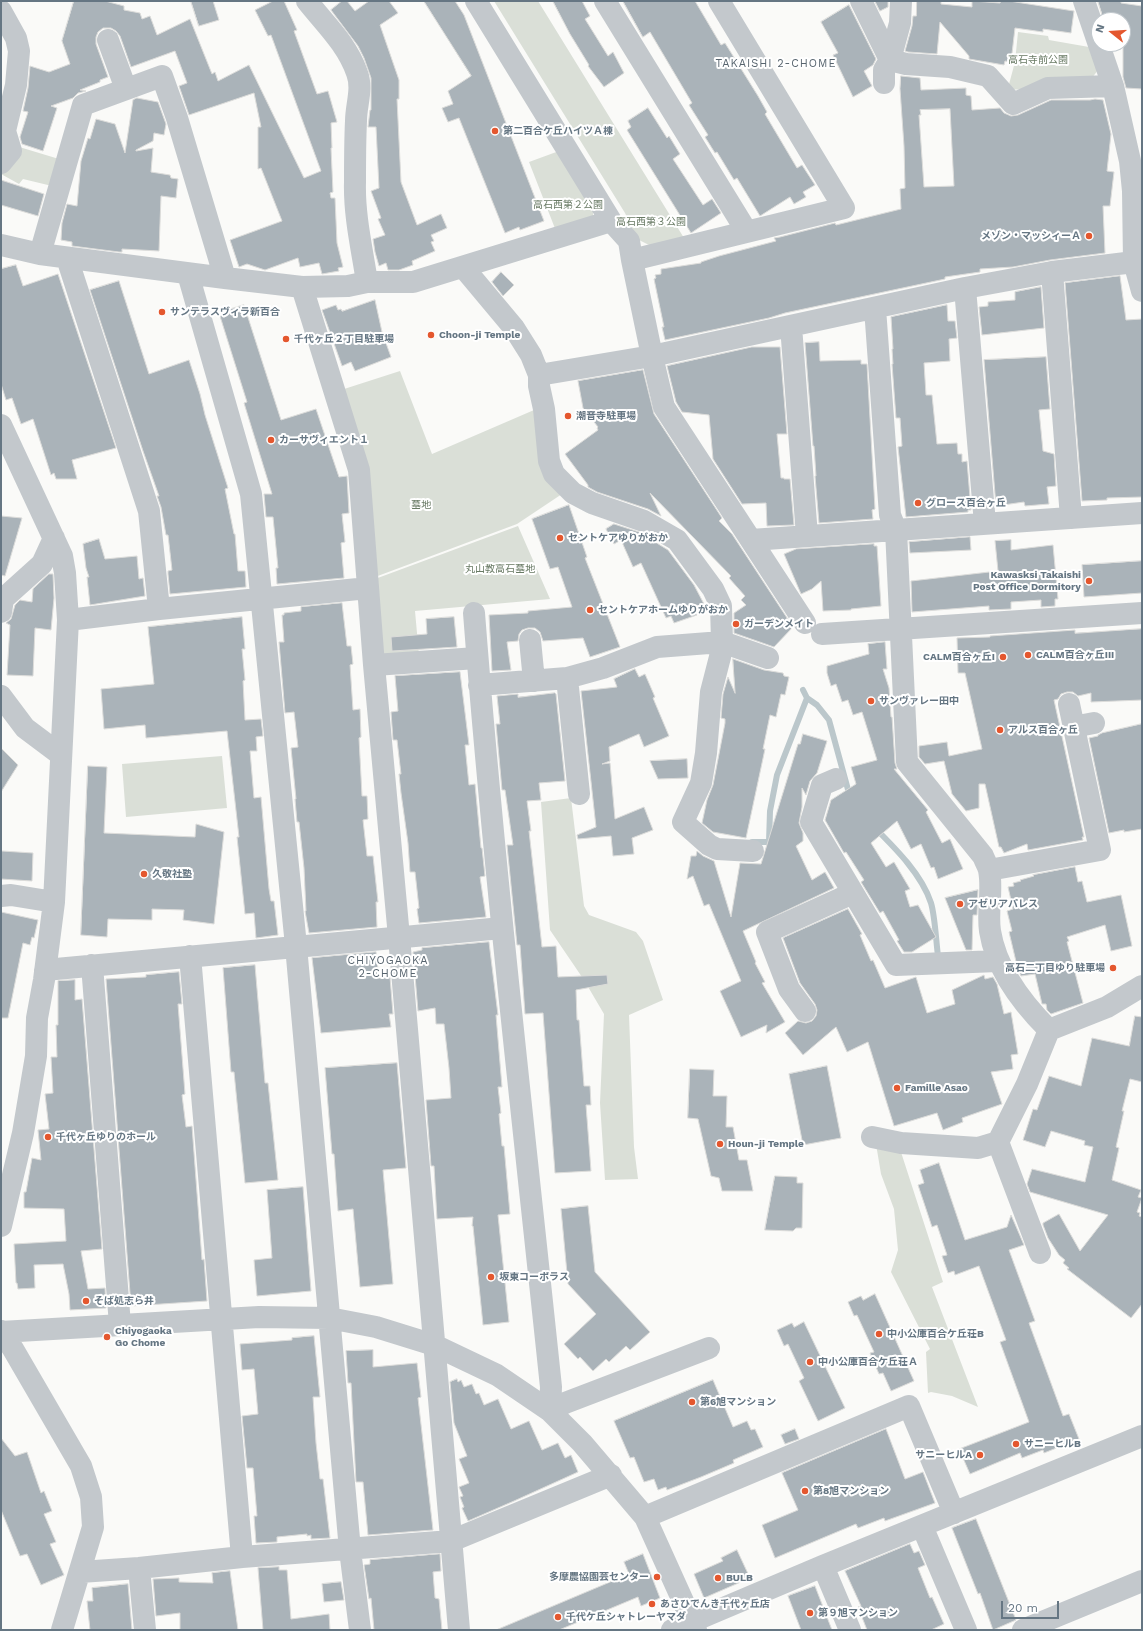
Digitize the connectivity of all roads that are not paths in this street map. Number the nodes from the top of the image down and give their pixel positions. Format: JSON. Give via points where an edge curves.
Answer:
{"nodes":[{"id":1,"x":307,"y":1,"type":"edge"},
{"id":2,"x":476,"y":1,"type":"edge"},
{"id":3,"x":605,"y":1,"type":"edge"},
{"id":4,"x":719,"y":1,"type":"edge"},
{"id":5,"x":861,"y":1,"type":"edge"},
{"id":6,"x":901,"y":1,"type":"edge"},
{"id":7,"x":1084,"y":1,"type":"edge"},
{"id":8,"x":1,"y":11,"type":"edge"},
{"id":9,"x":108,"y":40,"type":"dead end"},
{"id":10,"x":890,"y":60,"type":"junction"},
{"id":11,"x":884,"y":83,"type":"dead end"},
{"id":12,"x":1113,"y":86,"type":"junction"},
{"id":13,"x":126,"y":89,"type":"junction"},
{"id":14,"x":1,"y":163,"type":"edge"},
{"id":15,"x":1138,"y":191,"type":"edge"},
{"id":16,"x":611,"y":221,"type":"junction"},
{"id":17,"x":747,"y":232,"type":"junction"},
{"id":18,"x":1,"y":246,"type":"edge"},
{"id":19,"x":40,"y":254,"type":"junction"},
{"id":20,"x":67,"y":258,"type":"junction"},
{"id":21,"x":632,"y":260,"type":"junction"},
{"id":22,"x":1134,"y":262,"type":"junction"},
{"id":23,"x":462,"y":267,"type":"junction"},
{"id":24,"x":1052,"y":272,"type":"junction"},
{"id":25,"x":188,"y":274,"type":"junction"},
{"id":26,"x":225,"y":278,"type":"junction"},
{"id":27,"x":367,"y":282,"type":"junction"},
{"id":28,"x":302,"y":287,"type":"junction"},
{"id":29,"x":965,"y":288,"type":"junction"},
{"id":30,"x":1142,"y":291,"type":"edge"},
{"id":31,"x":875,"y":308,"type":"junction"},
{"id":32,"x":791,"y":326,"type":"junction"},
{"id":33,"x":652,"y":356,"type":"junction"},
{"id":34,"x":539,"y":375,"type":"junction"},
{"id":35,"x":1,"y":424,"type":"edge"},
{"id":36,"x":1142,"y":513,"type":"edge"},
{"id":37,"x":1071,"y":518,"type":"junction"},
{"id":38,"x":985,"y":524,"type":"junction"},
{"id":39,"x":896,"y":530,"type":"junction"},
{"id":40,"x":807,"y":536,"type":"junction"},
{"id":41,"x":54,"y":538,"type":"junction"},
{"id":42,"x":751,"y":540,"type":"junction"},
{"id":43,"x":368,"y":588,"type":"junction"},
{"id":44,"x":262,"y":599,"type":"junction"},
{"id":45,"x":159,"y":609,"type":"junction"},
{"id":46,"x":1,"y":612,"type":"edge"},
{"id":47,"x":474,"y":613,"type":"dead end"},
{"id":48,"x":1142,"y":613,"type":"edge"},
{"id":49,"x":68,"y":620,"type":"junction"},
{"id":50,"x":900,"y":629,"type":"junction"},
{"id":51,"x":530,"y":640,"type":"dead end"},
{"id":52,"x":722,"y":642,"type":"junction"},
{"id":53,"x":477,"y":658,"type":"junction"},
{"id":54,"x":768,"y":658,"type":"dead end"},
{"id":55,"x":374,"y":665,"type":"junction"},
{"id":56,"x":567,"y":678,"type":"junction"},
{"id":57,"x":534,"y":681,"type":"junction"},
{"id":58,"x":479,"y":685,"type":"junction"},
{"id":59,"x":1,"y":696,"type":"edge"},
{"id":60,"x":1069,"y":704,"type":"dead end"},
{"id":61,"x":61,"y":755,"type":"junction"},
{"id":62,"x":836,"y":779,"type":"dead end"},
{"id":63,"x":579,"y":794,"type":"dead end"},
{"id":64,"x":753,"y":851,"type":"dead end"},
{"id":65,"x":989,"y":870,"type":"junction"},
{"id":66,"x":853,"y":893,"type":"junction"},
{"id":67,"x":1,"y":896,"type":"edge"},
{"id":68,"x":54,"y":902,"type":"junction"},
{"id":69,"x":502,"y":928,"type":"junction"},
{"id":70,"x":399,"y":937,"type":"junction"},
{"id":71,"x":296,"y":946,"type":"junction"},
{"id":72,"x":190,"y":956,"type":"junction"},
{"id":73,"x":998,"y":961,"type":"junction"},
{"id":74,"x":92,"y":965,"type":"junction"},
{"id":75,"x":45,"y":970,"type":"junction"},
{"id":76,"x":1142,"y":986,"type":"edge"},
{"id":77,"x":805,"y":1011,"type":"dead end"},
{"id":78,"x":1049,"y":1030,"type":"junction"},
{"id":79,"x":872,"y":1137,"type":"dead end"},
{"id":80,"x":998,"y":1142,"type":"junction"},
{"id":81,"x":1,"y":1226,"type":"edge"},
{"id":82,"x":1040,"y":1254,"type":"dead end"},
{"id":83,"x":329,"y":1318,"type":"junction"},
{"id":84,"x":221,"y":1320,"type":"junction"},
{"id":85,"x":120,"y":1325,"type":"junction"},
{"id":86,"x":1,"y":1332,"type":"edge"},
{"id":87,"x":434,"y":1345,"type":"junction"},
{"id":88,"x":709,"y":1348,"type":"dead end"},
{"id":89,"x":550,"y":1411,"type":"junction"},
{"id":90,"x":1142,"y":1436,"type":"edge"},
{"id":91,"x":611,"y":1475,"type":"junction"},
{"id":92,"x":954,"y":1513,"type":"junction"},
{"id":93,"x":645,"y":1517,"type":"junction"},
{"id":94,"x":922,"y":1526,"type":"junction"},
{"id":95,"x":451,"y":1541,"type":"junction"},
{"id":96,"x":350,"y":1550,"type":"junction"},
{"id":97,"x":242,"y":1557,"type":"junction"},
{"id":98,"x":823,"y":1566,"type":"junction"},
{"id":99,"x":139,"y":1568,"type":"junction"},
{"id":100,"x":80,"y":1572,"type":"junction"},
{"id":101,"x":1142,"y":1581,"type":"edge"},
{"id":102,"x":694,"y":1626,"type":"edge"},
{"id":103,"x":62,"y":1630,"type":"edge"},
{"id":104,"x":146,"y":1630,"type":"edge"},
{"id":105,"x":360,"y":1630,"type":"edge"},
{"id":106,"x":459,"y":1630,"type":"edge"},
{"id":107,"x":672,"y":1630,"type":"edge"},
{"id":108,"x":850,"y":1630,"type":"edge"},
{"id":109,"x":966,"y":1630,"type":"edge"},
{"id":110,"x":1023,"y":1630,"type":"edge"}],
"edges":[{"from":1,"to":27,"type":"street","via":[[339,38],[358,74],[360,87],[356,120],[355,183],[358,225]]},
{"from":2,"to":16,"type":"street"},
{"from":3,"to":17,"type":"street"},
{"from":4,"to":17,"type":"street","via":[[844,208]]},
{"from":5,"to":10,"type":"street"},
{"from":6,"to":10,"type":"street","via":[[900,23]]},
{"from":7,"to":12,"type":"street"},
{"from":8,"to":14,"type":"street","via":[[16,38],[19,51],[16,84],[6,131],[11,151]]},
{"from":9,"to":13,"type":"street"},
{"from":10,"to":11,"type":"street","via":[[884,70]]},
{"from":10,"to":12,"type":"street","via":[[988,76],[1013,104],[1048,88]]},
{"from":12,"to":15,"type":"street"},
{"from":13,"to":19,"type":"street","via":[[83,105]]},
{"from":13,"to":26,"type":"street","via":[[162,76]]},
{"from":15,"to":22,"type":"street"},
{"from":16,"to":21,"type":"street","via":[[629,241]]},
{"from":16,"to":23,"type":"street"},
{"from":17,"to":21,"type":"street"},
{"from":18,"to":19,"type":"street"},
{"from":19,"to":20,"type":"street"},
{"from":20,"to":25,"type":"street"},
{"from":20,"to":45,"type":"street","via":[[149,511]]},
{"from":21,"to":33,"type":"street"},
{"from":22,"to":24,"type":"street"},
{"from":22,"to":30,"type":"street"},
{"from":23,"to":27,"type":"street","via":[[413,282]]},
{"from":23,"to":34,"type":"street","via":[[514,328],[531,355]]},
{"from":24,"to":29,"type":"street"},
{"from":24,"to":37,"type":"street"},
{"from":25,"to":26,"type":"street"},
{"from":25,"to":44,"type":"street","via":[[251,494]]},
{"from":26,"to":28,"type":"street"},
{"from":27,"to":28,"type":"street","via":[[348,286]]},
{"from":28,"to":43,"type":"street","via":[[359,470]]},
{"from":29,"to":31,"type":"street"},
{"from":29,"to":38,"type":"street"},
{"from":31,"to":32,"type":"street"},
{"from":31,"to":39,"type":"street","via":[[890,515]]},
{"from":32,"to":33,"type":"street"},
{"from":32,"to":40,"type":"street"},
{"from":33,"to":34,"type":"street"},
{"from":33,"to":42,"type":"street","via":[[664,407]]},
{"from":34,"to":52,"type":"street","via":[[549,461],[554,474],[573,493],[592,504],[644,521],[677,540],[713,590],[721,606]]},
{"from":35,"to":41,"type":"street"},
{"from":36,"to":37,"type":"street"},
{"from":37,"to":38,"type":"street"},
{"from":38,"to":39,"type":"street"},
{"from":39,"to":40,"type":"street"},
{"from":39,"to":50,"type":"street"},
{"from":40,"to":42,"type":"street"},
{"from":41,"to":46,"type":"street","via":[[42,564],[3,599]]},
{"from":41,"to":49,"type":"street","via":[[62,556],[65,573]]},
{"from":42,"to":50,"type":"street","via":[[814,628]]},
{"from":43,"to":44,"type":"street"},
{"from":43,"to":55,"type":"street"},
{"from":44,"to":45,"type":"street"},
{"from":44,"to":71,"type":"street"},
{"from":45,"to":49,"type":"street"},
{"from":47,"to":53,"type":"street"},
{"from":48,"to":50,"type":"street"},
{"from":49,"to":61,"type":"street"},
{"from":50,"to":65,"type":"street","via":[[908,762],[983,856]]},
{"from":51,"to":57,"type":"street"},
{"from":52,"to":54,"type":"street"},
{"from":52,"to":56,"type":"street","via":[[657,647],[603,668]]},
{"from":52,"to":64,"type":"street","via":[[711,692],[702,783],[683,822],[717,849]]},
{"from":53,"to":55,"type":"street"},
{"from":53,"to":58,"type":"street"},
{"from":55,"to":70,"type":"street"},
{"from":56,"to":57,"type":"street"},
{"from":56,"to":63,"type":"street"},
{"from":57,"to":58,"type":"street"},
{"from":58,"to":69,"type":"street"},
{"from":59,"to":61,"type":"street","via":[[25,728]]},
{"from":60,"to":65,"type":"street","via":[[1084,725],[1100,850]]},
{"from":61,"to":68,"type":"street"},
{"from":62,"to":66,"type":"street","via":[[822,785],[810,822]]},
{"from":65,"to":73,"type":"street","via":[[990,932]]},
{"from":66,"to":73,"type":"street","via":[[896,965]]},
{"from":66,"to":77,"type":"street","via":[[767,932],[789,989]]},
{"from":67,"to":68,"type":"street","via":[[11,895]]},
{"from":68,"to":75,"type":"street"},
{"from":69,"to":70,"type":"street"},
{"from":69,"to":89,"type":"street","via":[[551,1387]]},
{"from":70,"to":71,"type":"street"},
{"from":70,"to":87,"type":"street"},
{"from":71,"to":72,"type":"street"},
{"from":71,"to":83,"type":"street"},
{"from":72,"to":74,"type":"street"},
{"from":72,"to":84,"type":"street"},
{"from":73,"to":78,"type":"street","via":[[1035,1016]]},
{"from":74,"to":75,"type":"street"},
{"from":74,"to":85,"type":"street"},
{"from":75,"to":81,"type":"street","via":[[37,1018],[36,1056],[23,1133]]},
{"from":76,"to":78,"type":"street","via":[[1107,1007]]},
{"from":78,"to":80,"type":"street","via":[[1027,1084]]},
{"from":79,"to":80,"type":"street","via":[[901,1143],[978,1148]]},
{"from":80,"to":82,"type":"street"},
{"from":83,"to":84,"type":"street","via":[[260,1317]]},
{"from":83,"to":87,"type":"street","via":[[376,1327]]},
{"from":83,"to":96,"type":"street"},
{"from":84,"to":85,"type":"street"},
{"from":84,"to":97,"type":"street"},
{"from":85,"to":86,"type":"street"},
{"from":86,"to":100,"type":"street","via":[[81,1466],[91,1497],[92,1527]]},
{"from":87,"to":89,"type":"street","via":[[497,1375]]},
{"from":87,"to":95,"type":"street"},
{"from":88,"to":89,"type":"street"},
{"from":89,"to":91,"type":"street"},
{"from":90,"to":92,"type":"street"},
{"from":91,"to":93,"type":"street"},
{"from":91,"to":95,"type":"street"},
{"from":92,"to":93,"type":"street","via":[[909,1406]]},
{"from":92,"to":94,"type":"street"},
{"from":93,"to":102,"type":"street"},
{"from":94,"to":98,"type":"street"},
{"from":94,"to":109,"type":"street"},
{"from":95,"to":96,"type":"street"},
{"from":95,"to":106,"type":"street"},
{"from":96,"to":97,"type":"street"},
{"from":96,"to":105,"type":"street"},
{"from":97,"to":99,"type":"street"},
{"from":98,"to":102,"type":"street"},
{"from":98,"to":108,"type":"street"},
{"from":99,"to":100,"type":"street"},
{"from":99,"to":104,"type":"street"},
{"from":100,"to":103,"type":"street"},
{"from":101,"to":110,"type":"street"},
{"from":102,"to":107,"type":"street"}]}
